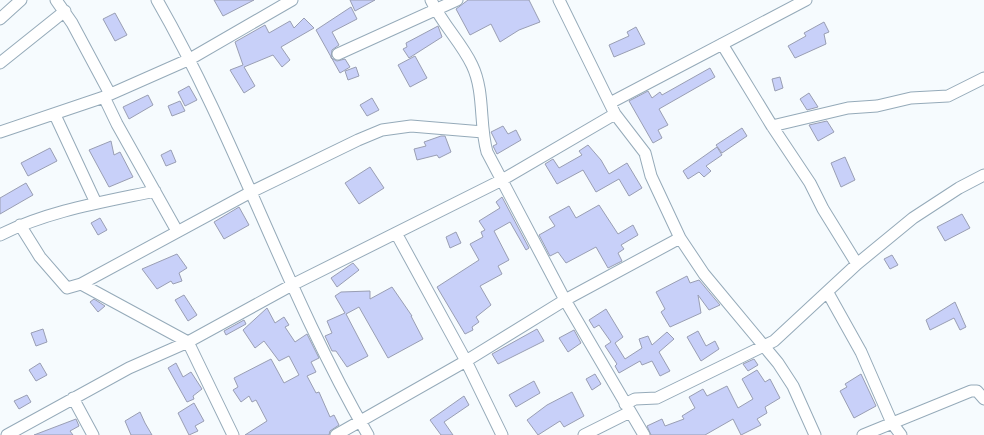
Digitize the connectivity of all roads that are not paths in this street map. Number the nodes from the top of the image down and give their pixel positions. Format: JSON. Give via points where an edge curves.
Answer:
{"nodes":[{"id":1,"x":21,"y":0,"type":"edge"},
{"id":2,"x":56,"y":0,"type":"edge"},
{"id":3,"x":157,"y":0,"type":"edge"},
{"id":4,"x":292,"y":0,"type":"edge"},
{"id":5,"x":456,"y":0,"type":"edge"},
{"id":6,"x":559,"y":0,"type":"edge"},
{"id":7,"x":806,"y":0,"type":"edge"},
{"id":8,"x":433,"y":5,"type":"edge"},
{"id":9,"x":65,"y":11,"type":"junction"},
{"id":10,"x":0,"y":19,"type":"edge"},
{"id":11,"x":722,"y":44,"type":"junction"},
{"id":12,"x":338,"y":54,"type":"dead end"},
{"id":13,"x":190,"y":59,"type":"junction"},
{"id":14,"x":0,"y":63,"type":"edge"},
{"id":15,"x":984,"y":78,"type":"edge"},
{"id":16,"x":107,"y":95,"type":"junction"},
{"id":17,"x":610,"y":103,"type":"junction"},
{"id":18,"x":615,"y":114,"type":"junction"},
{"id":19,"x":55,"y":115,"type":"junction"},
{"id":20,"x":772,"y":126,"type":"junction"},
{"id":21,"x":0,"y":132,"type":"edge"},
{"id":22,"x":483,"y":132,"type":"junction"},
{"id":23,"x":984,"y":175,"type":"edge"},
{"id":24,"x":502,"y":180,"type":"junction"},
{"id":25,"x":155,"y":191,"type":"junction"},
{"id":26,"x":251,"y":192,"type":"junction"},
{"id":27,"x":96,"y":204,"type":"junction"},
{"id":28,"x":20,"y":225,"type":"junction"},
{"id":29,"x":178,"y":230,"type":"junction"},
{"id":30,"x":396,"y":233,"type":"junction"},
{"id":31,"x":0,"y":235,"type":"edge"},
{"id":32,"x":680,"y":238,"type":"junction"},
{"id":33,"x":857,"y":264,"type":"junction"},
{"id":34,"x":81,"y":284,"type":"junction"},
{"id":35,"x":292,"y":285,"type":"junction"},
{"id":36,"x":828,"y":293,"type":"junction"},
{"id":37,"x":566,"y":300,"type":"junction"},
{"id":38,"x":188,"y":342,"type":"junction"},
{"id":39,"x":766,"y":346,"type":"junction"},
{"id":40,"x":466,"y":360,"type":"junction"},
{"id":41,"x":73,"y":398,"type":"junction"},
{"id":42,"x":984,"y":399,"type":"edge"},
{"id":43,"x":628,"y":408,"type":"junction"},
{"id":44,"x":360,"y":420,"type":"junction"},
{"id":45,"x":892,"y":423,"type":"junction"},
{"id":46,"x":7,"y":435,"type":"edge"},
{"id":47,"x":93,"y":435,"type":"edge"},
{"id":48,"x":234,"y":435,"type":"edge"},
{"id":49,"x":336,"y":435,"type":"edge"},
{"id":50,"x":368,"y":435,"type":"edge"},
{"id":51,"x":502,"y":435,"type":"edge"},
{"id":52,"x":584,"y":435,"type":"edge"},
{"id":53,"x":644,"y":435,"type":"edge"},
{"id":54,"x":815,"y":435,"type":"edge"},
{"id":55,"x":863,"y":435,"type":"edge"},
{"id":56,"x":901,"y":435,"type":"edge"}],
"edges":[{"from":1,"to":10,"type":"street"},
{"from":2,"to":9,"type":"street"},
{"from":3,"to":13,"type":"street"},
{"from":4,"to":13,"type":"street"},
{"from":5,"to":8,"type":"street"},
{"from":6,"to":17,"type":"street"},
{"from":7,"to":11,"type":"street"},
{"from":8,"to":12,"type":"street"},
{"from":8,"to":22,"type":"street","via":[[472,66],[482,106]]},
{"from":9,"to":14,"type":"street"},
{"from":9,"to":16,"type":"street"},
{"from":11,"to":17,"type":"street"},
{"from":11,"to":20,"type":"street"},
{"from":13,"to":16,"type":"street"},
{"from":13,"to":26,"type":"street"},
{"from":15,"to":20,"type":"street","via":[[948,96],[848,108]]},
{"from":16,"to":19,"type":"street"},
{"from":16,"to":25,"type":"street","via":[[117,124]]},
{"from":17,"to":18,"type":"street"},
{"from":18,"to":24,"type":"street"},
{"from":18,"to":32,"type":"street","via":[[645,153]]},
{"from":19,"to":21,"type":"street"},
{"from":19,"to":27,"type":"street"},
{"from":20,"to":33,"type":"street"},
{"from":22,"to":24,"type":"street","via":[[487,152]]},
{"from":22,"to":26,"type":"street","via":[[411,126],[382,130]]},
{"from":23,"to":33,"type":"street","via":[[913,218]]},
{"from":24,"to":30,"type":"street"},
{"from":24,"to":37,"type":"street"},
{"from":25,"to":27,"type":"street"},
{"from":25,"to":29,"type":"street"},
{"from":26,"to":29,"type":"street"},
{"from":26,"to":35,"type":"street"},
{"from":27,"to":28,"type":"street"},
{"from":28,"to":31,"type":"street"},
{"from":28,"to":34,"type":"street","via":[[40,257],[67,288]]},
{"from":29,"to":34,"type":"street"},
{"from":30,"to":35,"type":"street"},
{"from":30,"to":40,"type":"street"},
{"from":32,"to":37,"type":"street"},
{"from":32,"to":39,"type":"street","via":[[704,274]]},
{"from":33,"to":36,"type":"street"},
{"from":34,"to":38,"type":"street"},
{"from":35,"to":38,"type":"street"},
{"from":35,"to":44,"type":"street"},
{"from":36,"to":39,"type":"street","via":[[788,331]]},
{"from":36,"to":45,"type":"street","via":[[861,352]]},
{"from":37,"to":40,"type":"street"},
{"from":37,"to":43,"type":"street"},
{"from":38,"to":41,"type":"street"},
{"from":38,"to":48,"type":"street"},
{"from":39,"to":43,"type":"street","via":[[657,398],[635,399]]},
{"from":39,"to":54,"type":"street","via":[[793,386]]},
{"from":40,"to":44,"type":"street"},
{"from":40,"to":51,"type":"street"},
{"from":41,"to":46,"type":"street"},
{"from":41,"to":47,"type":"street"},
{"from":42,"to":45,"type":"street","via":[[977,391],[971,391]]},
{"from":43,"to":52,"type":"street"},
{"from":43,"to":53,"type":"street"},
{"from":44,"to":49,"type":"street"},
{"from":44,"to":50,"type":"street"},
{"from":45,"to":55,"type":"street"},
{"from":45,"to":56,"type":"street"}]}
